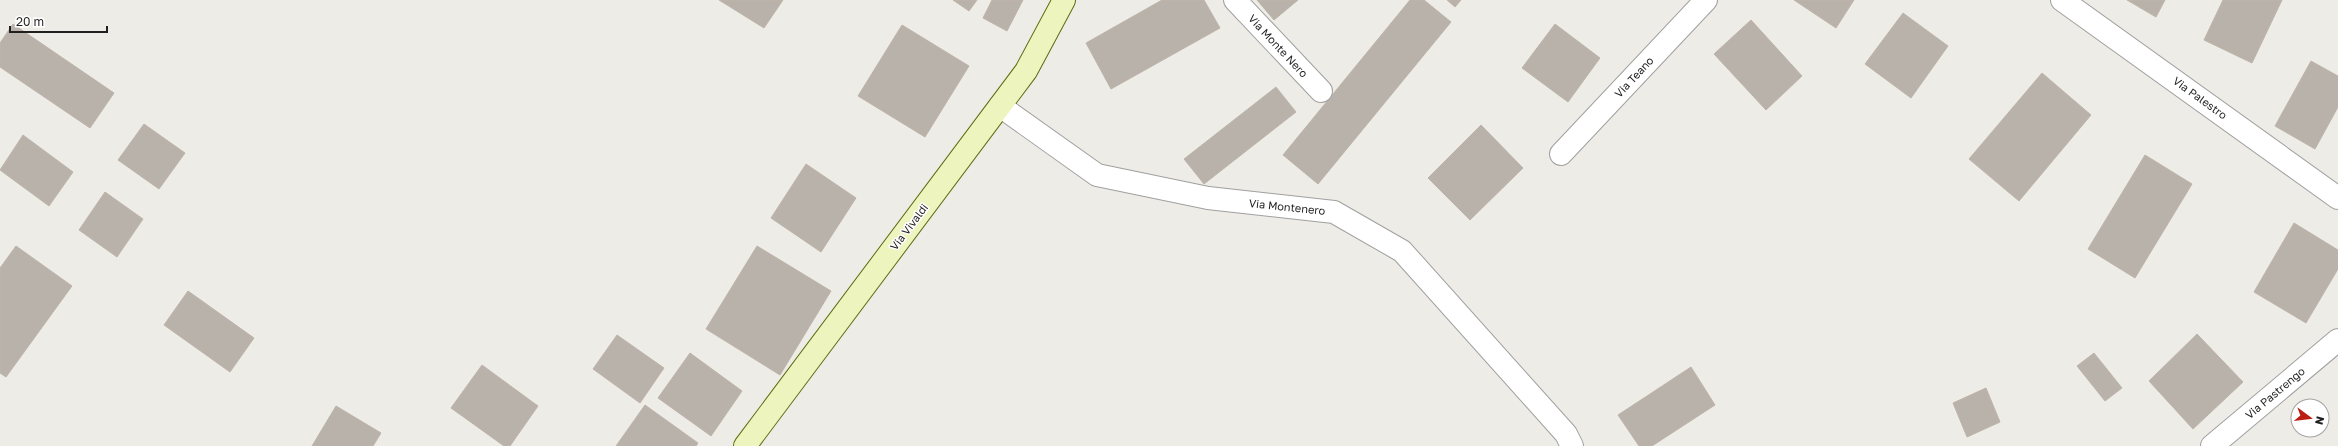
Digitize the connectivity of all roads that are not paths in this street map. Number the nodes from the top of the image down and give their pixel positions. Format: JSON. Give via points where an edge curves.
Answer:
{"nodes":[{"id":1,"x":1063,"y":0,"type":"edge"},
{"id":2,"x":1235,"y":0,"type":"edge"},
{"id":3,"x":1706,"y":0,"type":"edge"},
{"id":4,"x":2062,"y":0,"type":"edge"},
{"id":5,"x":1321,"y":91,"type":"dead end"},
{"id":6,"x":1000,"y":106,"type":"junction"},
{"id":7,"x":1561,"y":154,"type":"dead end"},
{"id":8,"x":2338,"y":198,"type":"edge"},
{"id":9,"x":2338,"y":340,"type":"edge"},
{"id":10,"x":745,"y":446,"type":"edge"},
{"id":11,"x":1572,"y":446,"type":"edge"},
{"id":12,"x":2212,"y":446,"type":"edge"}],
"edges":[{"from":1,"to":6,"type":"street","name":"Via Vivaldi","via":[[1026,71]]},
{"from":2,"to":5,"type":"street","name":"Via Monte Nero"},
{"from":3,"to":7,"type":"street","name":"Via Teano"},
{"from":4,"to":8,"type":"street","name":"Via Palestro"},
{"from":6,"to":10,"type":"street","name":"Via Vivaldi"},
{"from":6,"to":11,"type":"street","name":"Via Montenero","via":[[1097,175],[1208,198],[1334,212],[1402,251],[1566,434]]},
{"from":9,"to":12,"type":"street","name":"Via Pastrengo"}]}
